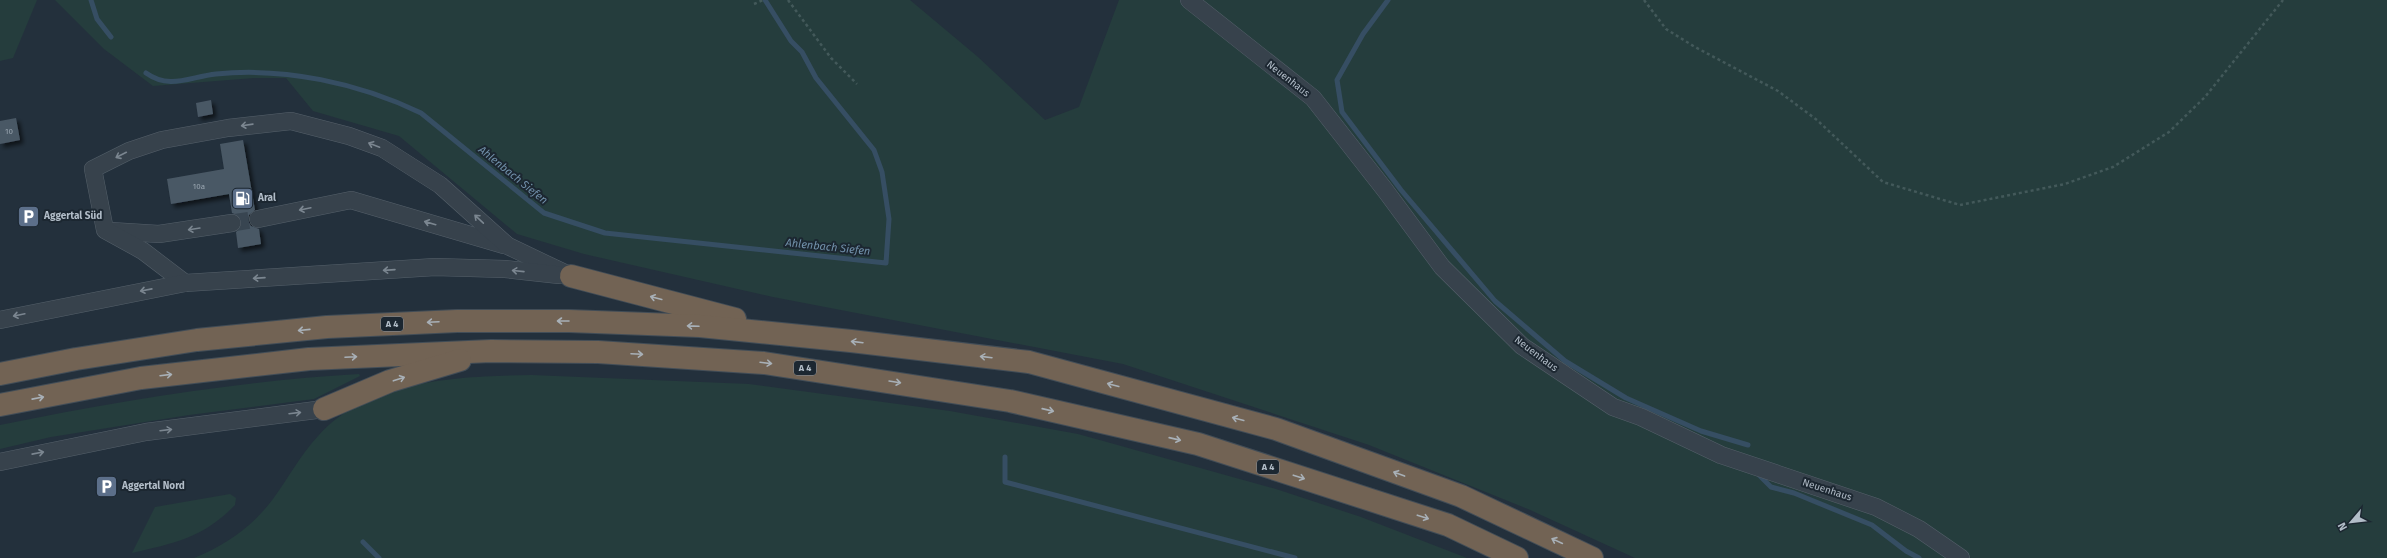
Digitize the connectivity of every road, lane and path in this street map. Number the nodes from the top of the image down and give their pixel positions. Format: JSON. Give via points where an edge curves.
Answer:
{"nodes":[{"id":1,"x":763,"y":0,"type":"edge"},
{"id":2,"x":788,"y":0,"type":"edge"},
{"id":3,"x":1189,"y":0,"type":"edge"},
{"id":4,"x":1644,"y":0,"type":"edge"},
{"id":5,"x":2283,"y":0,"type":"edge"},
{"id":6,"x":754,"y":4,"type":"dead end"},
{"id":7,"x":857,"y":84,"type":"dead end"},
{"id":8,"x":258,"y":219,"type":"tunnel mouth"},
{"id":9,"x":232,"y":222,"type":"tunnel mouth"},
{"id":10,"x":105,"y":230,"type":"junction"},
{"id":11,"x":508,"y":246,"type":"junction"},
{"id":12,"x":571,"y":276,"type":"junction"},
{"id":13,"x":185,"y":283,"type":"junction"},
{"id":14,"x":0,"y":320,"type":"edge"},
{"id":15,"x":788,"y":334,"type":"junction"},
{"id":16,"x":491,"y":351,"type":"junction"},
{"id":17,"x":0,"y":374,"type":"edge"},
{"id":18,"x":0,"y":405,"type":"edge"},
{"id":19,"x":324,"y":409,"type":"joint"},
{"id":20,"x":0,"y":462,"type":"edge"},
{"id":21,"x":1517,"y":558,"type":"edge"},
{"id":22,"x":1592,"y":558,"type":"edge"},
{"id":23,"x":1961,"y":558,"type":"edge"}],
"edges":[{"from":1,"to":6,"type":"path"},
{"from":2,"to":7,"type":"path","via":[[831,58]]},
{"from":3,"to":23,"type":"street","name":"Neuenhaus","via":[[1313,98],[1442,267],[1522,346],[1613,407],[1641,417],[1721,455],[1876,507],[1918,529]]},
{"from":4,"to":5,"type":"path","via":[[1666,29],[1778,91],[1817,120],[1883,182],[1960,205],[2065,184],[2113,167],[2169,132],[2205,97]]},
{"from":11,"to":8,"type":"street","one_way":true,"via":[[351,200]]},
{"from":9,"to":10,"type":"street","one_way":true,"via":[[159,234]]},
{"from":11,"to":10,"type":"street","one_way":true,"via":[[440,185],[387,151],[349,136],[291,121],[228,128],[162,140],[129,151],[93,169]]},
{"from":10,"to":13,"type":"street","via":[[143,251]]},
{"from":11,"to":12,"type":"street"},
{"from":12,"to":13,"type":"street","one_way":true,"via":[[435,267]]},
{"from":15,"to":12,"type":"highway","one_way":true},
{"from":13,"to":14,"type":"street","one_way":true},
{"from":15,"to":17,"type":"highway","number":"A 4","one_way":true,"via":[[700,326],[569,321],[457,321],[334,327],[197,340]]},
{"from":22,"to":15,"type":"highway","number":"A 4","one_way":true,"via":[[1461,496],[1276,429],[1029,362]]},
{"from":18,"to":16,"type":"highway","number":"A 4","one_way":true,"via":[[141,378],[223,368],[310,359]]},
{"from":19,"to":16,"type":"highway","one_way":true,"via":[[390,381]]},
{"from":16,"to":21,"type":"highway","number":"A 4","one_way":true,"via":[[598,352],[764,363],[1010,401],[1198,444],[1448,525]]},
{"from":20,"to":19,"type":"street","one_way":true,"via":[[146,432]]}]}
